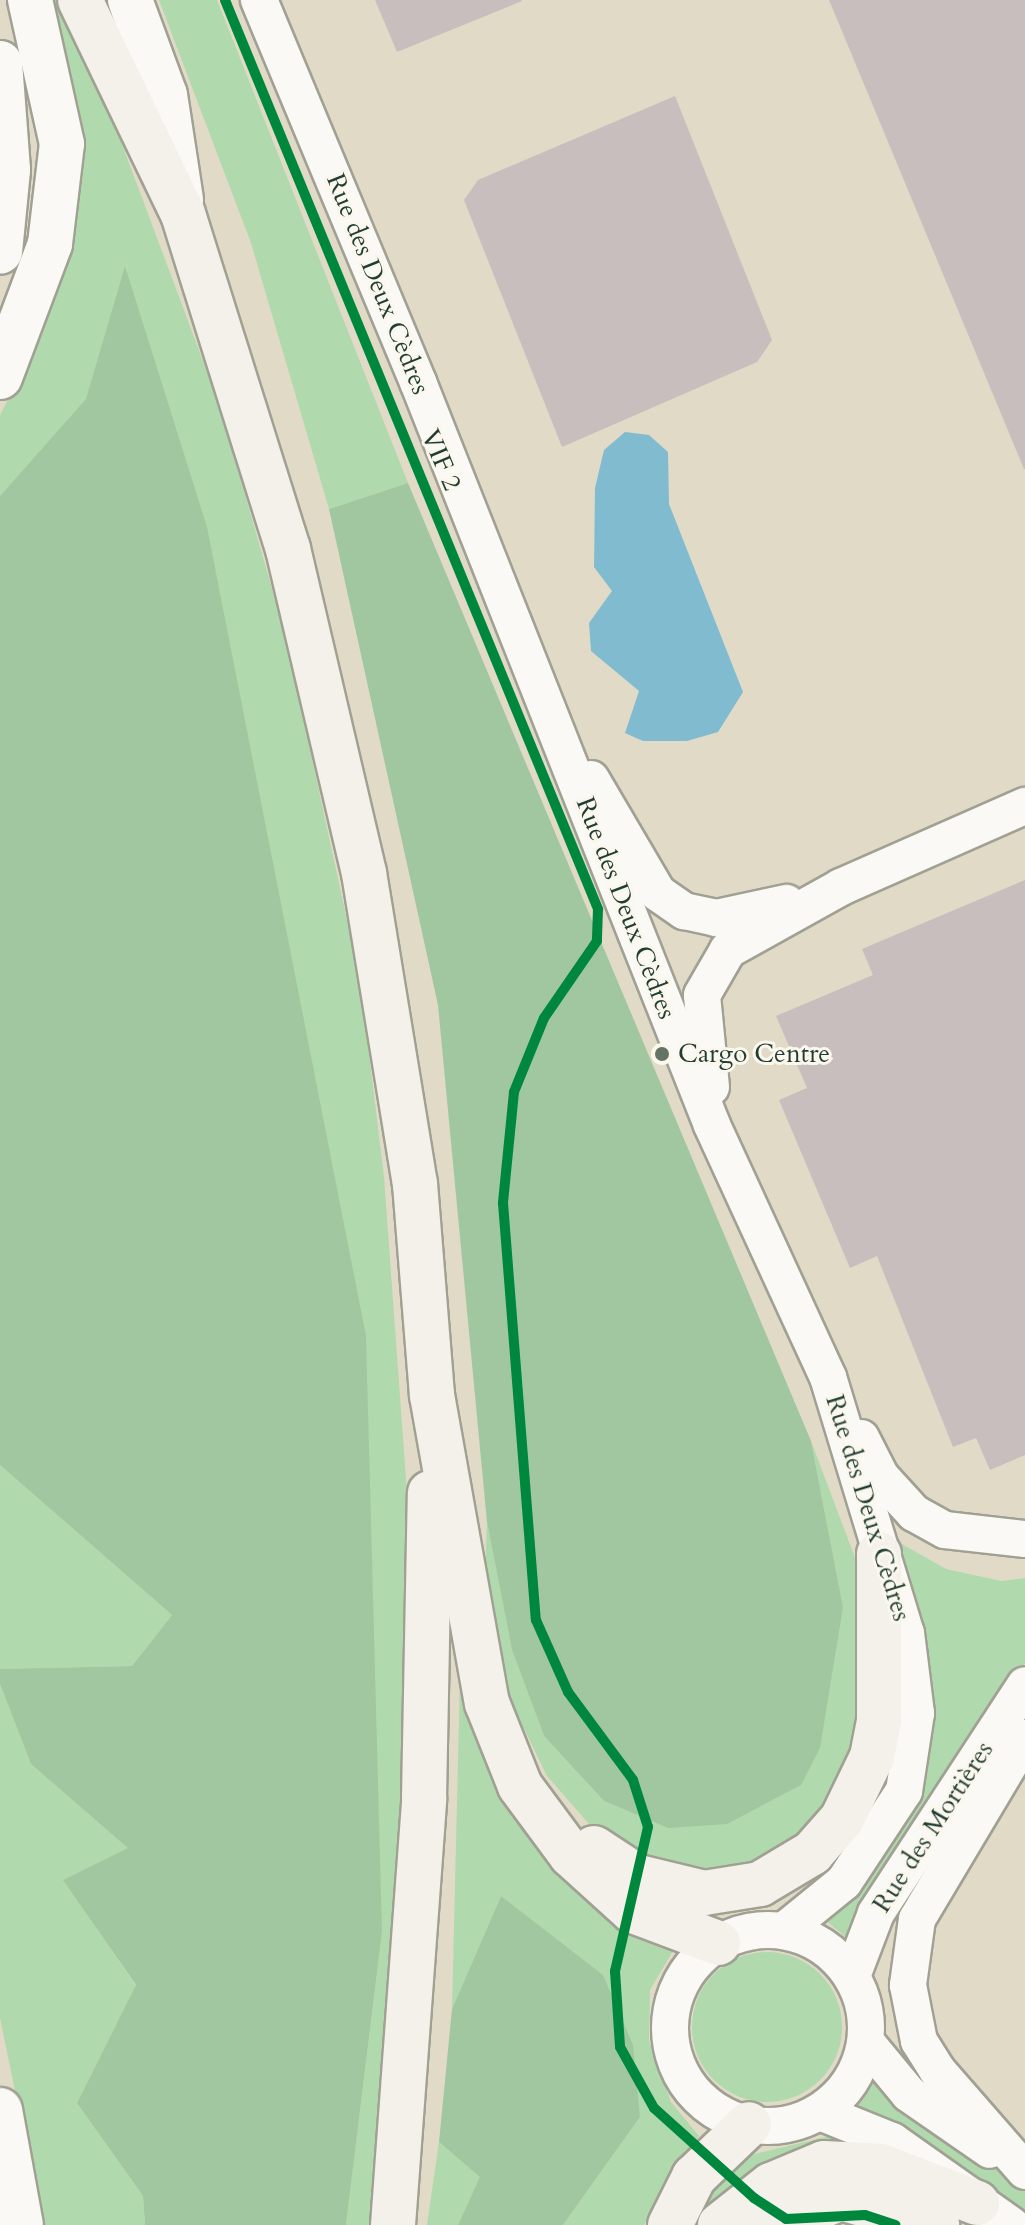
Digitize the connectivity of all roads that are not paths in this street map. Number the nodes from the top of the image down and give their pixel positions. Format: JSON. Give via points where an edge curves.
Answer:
{"nodes":[{"id":1,"x":30,"y":0,"type":"edge"},
{"id":2,"x":80,"y":0,"type":"edge"},
{"id":3,"x":130,"y":0,"type":"edge"},
{"id":4,"x":259,"y":0,"type":"edge"},
{"id":5,"x":0,"y":63,"type":"edge"},
{"id":6,"x":183,"y":214,"type":"junction"},
{"id":7,"x":0,"y":252,"type":"edge"},
{"id":8,"x":0,"y":377,"type":"edge"},
{"id":9,"x":556,"y":730,"type":"junction"},
{"id":10,"x":1025,"y":806,"type":"edge"},
{"id":11,"x":841,"y":887,"type":"junction"},
{"id":12,"x":712,"y":1125,"type":"junction"},
{"id":13,"x":828,"y":1377,"type":"junction"},
{"id":14,"x":432,"y":1395,"type":"junction"},
{"id":15,"x":1025,"y":1539,"type":"edge"},
{"id":16,"x":879,"y":1554,"type":"junction"},
{"id":17,"x":1025,"y":1685,"type":"edge"},
{"id":18,"x":1025,"y":1738,"type":"edge"},
{"id":19,"x":520,"y":1786,"type":"junction"},
{"id":20,"x":785,"y":1930,"type":"junction"},
{"id":21,"x":718,"y":1943,"type":"junction"},
{"id":22,"x":852,"y":1976,"type":"junction"},
{"id":23,"x":866,"y":2042,"type":"junction"},
{"id":24,"x":0,"y":2110,"type":"edge"},
{"id":25,"x":820,"y":2112,"type":"junction"},
{"id":26,"x":749,"y":2124,"type":"junction"},
{"id":27,"x":1025,"y":2172,"type":"edge"},
{"id":28,"x":994,"y":2214,"type":"edge"},
{"id":29,"x":21,"y":2225,"type":"edge"},
{"id":30,"x":393,"y":2225,"type":"edge"},
{"id":31,"x":670,"y":2225,"type":"edge"},
{"id":32,"x":720,"y":2225,"type":"edge"},
{"id":33,"x":777,"y":2225,"type":"edge"},
{"id":34,"x":937,"y":2225,"type":"edge"}],
"edges":[{"from":1,"to":8,"type":"street","via":[[62,144],[50,244]]},
{"from":2,"to":6,"type":"main road"},
{"from":3,"to":6,"type":"street","via":[[165,95]]},
{"from":4,"to":9,"type":"street","name":"Rue des Deux Cèdres"},
{"from":5,"to":7,"type":"street","via":[[8,170]]},
{"from":6,"to":14,"type":"main road","via":[[288,549],[364,873],[415,1184]]},
{"from":9,"to":11,"type":"street","via":[[606,800],[658,893],[684,911],[716,918]]},
{"from":9,"to":12,"type":"street","name":"Rue des Deux Cèdres"},
{"from":10,"to":11,"type":"street"},
{"from":11,"to":12,"type":"street","via":[[746,938],[708,974],[701,1022]]},
{"from":12,"to":13,"type":"street","name":"Rue des Deux Cèdres"},
{"from":13,"to":15,"type":"street","via":[[881,1477],[914,1513],[945,1530]]},
{"from":13,"to":16,"type":"street","name":"Rue des Deux Cèdres"},
{"from":14,"to":19,"type":"main road","via":[[487,1703]]},
{"from":14,"to":30,"type":"main road","via":[[424,1798]]},
{"from":16,"to":19,"type":"main road","via":[[879,1720],[872,1757],[842,1819],[785,1872],[731,1890],[675,1891],[586,1843]]},
{"from":16,"to":20,"type":"street","name":"Rue des Deux Cèdres","via":[[913,1672],[916,1713],[904,1791],[844,1882]]},
{"from":17,"to":22,"type":"street","name":"Rue des Mortières","via":[[876,1913]]},
{"from":18,"to":27,"type":"street","name":"Rue des Mortières","via":[[932,1888],[908,1950],[908,1985],[919,2041],[937,2070]]},
{"from":19,"to":21,"type":"main road","via":[[571,1855],[633,1911]]},
{"from":20,"to":21,"type":"street","via":[[750,1931]]},
{"from":20,"to":22,"type":"street","via":[[834,1954]]},
{"from":21,"to":26,"type":"street","via":[[679,1986],[671,2045],[697,2097]]},
{"from":22,"to":23,"type":"street"},
{"from":23,"to":25,"type":"street","via":[[850,2081]]},
{"from":23,"to":27,"type":"street","via":[[909,2094]]},
{"from":24,"to":29,"type":"street"},
{"from":25,"to":26,"type":"street","via":[[773,2126]]},
{"from":25,"to":28,"type":"street","via":[[892,2141]]},
{"from":26,"to":31,"type":"main road","via":[[694,2177]]},
{"from":28,"to":32,"type":"main road","via":[[881,2166],[824,2163],[771,2185]]},
{"from":33,"to":34,"type":"main road","via":[[841,2198]]}]}
